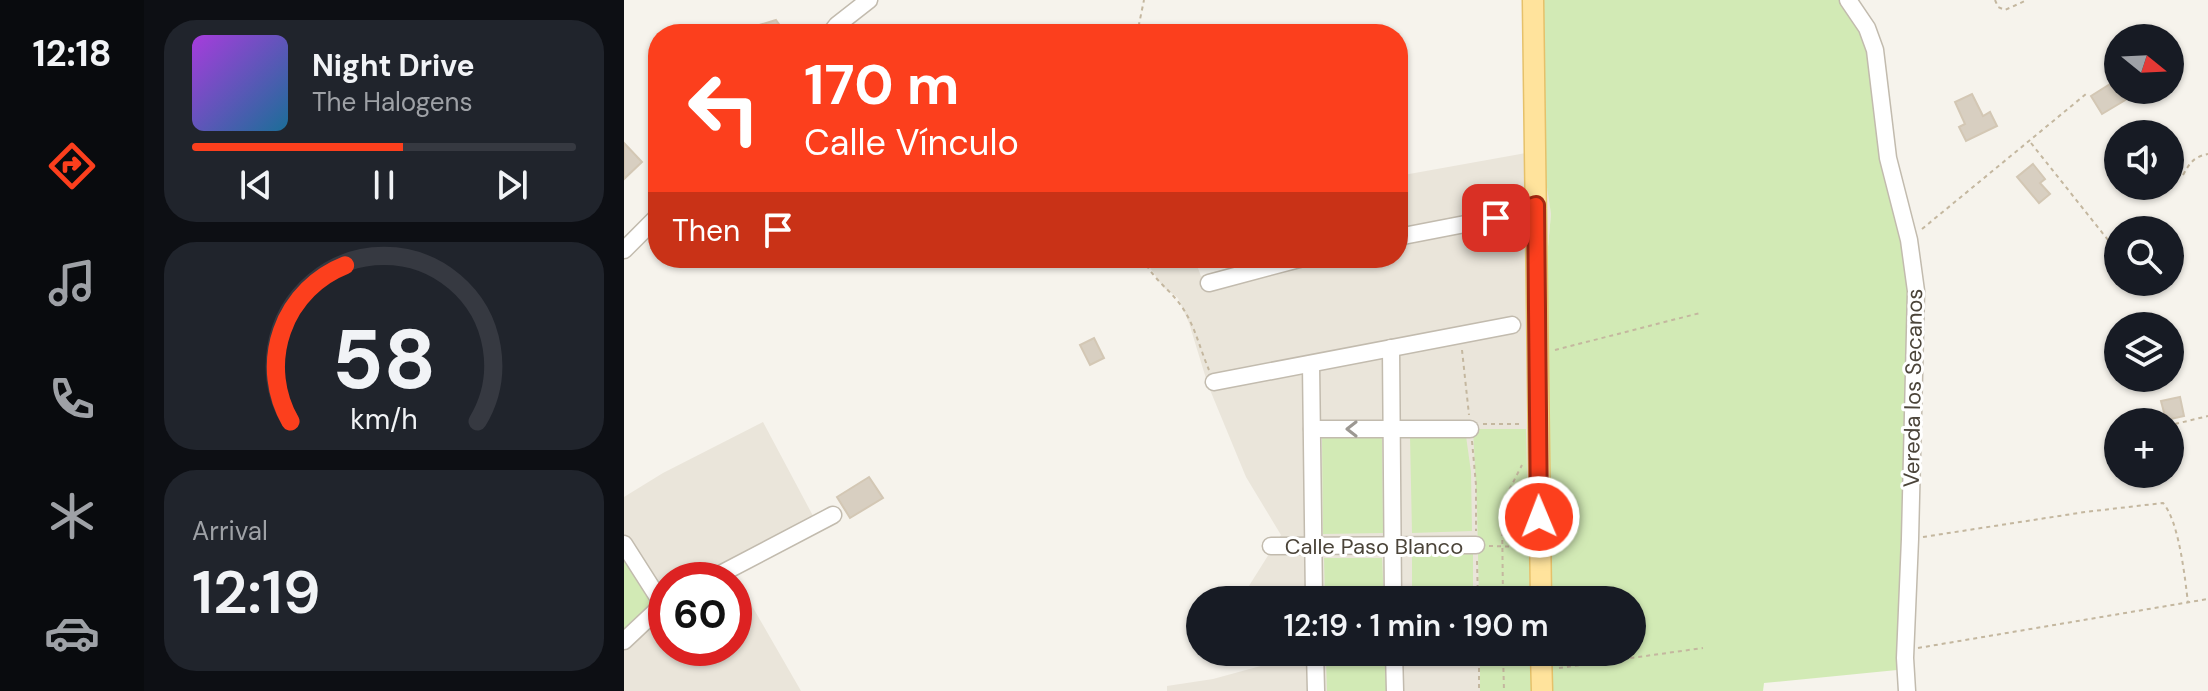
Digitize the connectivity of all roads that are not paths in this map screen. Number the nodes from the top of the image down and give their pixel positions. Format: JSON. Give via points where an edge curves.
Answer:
{"nodes":[{"id":1,"x":869,"y":0,"type":"edge"},
{"id":2,"x":1533,"y":0,"type":"edge"},
{"id":3,"x":1848,"y":0,"type":"edge"},
{"id":4,"x":838,"y":24,"type":"edge"},
{"id":5,"x":1537,"y":215,"type":"junction"},
{"id":6,"x":648,"y":226,"type":"edge"},
{"id":7,"x":1408,"y":235,"type":"edge"},
{"id":8,"x":624,"y":250,"type":"edge"},
{"id":9,"x":1265,"y":268,"type":"edge"},
{"id":10,"x":1209,"y":283,"type":"dead end"},
{"id":11,"x":1512,"y":325,"type":"dead end"},
{"id":12,"x":1391,"y":348,"type":"junction"},
{"id":13,"x":1311,"y":364,"type":"junction"},
{"id":14,"x":1214,"y":382,"type":"road end"},
{"id":15,"x":1470,"y":427,"type":"road end"},
{"id":16,"x":1312,"y":429,"type":"junction"},
{"id":17,"x":1392,"y":429,"type":"junction"},
{"id":18,"x":833,"y":515,"type":"dead end"},
{"id":19,"x":624,"y":544,"type":"edge"},
{"id":20,"x":1392,"y":545,"type":"junction"},
{"id":21,"x":1476,"y":545,"type":"road end"},
{"id":22,"x":1271,"y":546,"type":"dead end"},
{"id":23,"x":1314,"y":546,"type":"junction"},
{"id":24,"x":743,"y":562,"type":"edge"},
{"id":25,"x":648,"y":579,"type":"edge"},
{"id":26,"x":1314,"y":586,"type":"edge"},
{"id":27,"x":1393,"y":586,"type":"edge"},
{"id":28,"x":1541,"y":586,"type":"edge"},
{"id":29,"x":648,"y":619,"type":"edge"},
{"id":30,"x":624,"y":641,"type":"edge"},
{"id":31,"x":1315,"y":666,"type":"edge"},
{"id":32,"x":1394,"y":666,"type":"edge"},
{"id":33,"x":1316,"y":691,"type":"edge"},
{"id":34,"x":1395,"y":691,"type":"edge"},
{"id":35,"x":1907,"y":691,"type":"edge"}],
"edges":[{"from":1,"to":4,"type":"street"},
{"from":2,"to":5,"type":"main road"},
{"from":3,"to":35,"type":"street","name":"Vereda los Secanos","via":[[1875,50],[1888,158],[1916,291]]},
{"from":5,"to":7,"type":"street"},
{"from":5,"to":28,"type":"main road","via":[[1544,208],[1538,287]]},
{"from":6,"to":8,"type":"street"},
{"from":9,"to":10,"type":"street"},
{"from":11,"to":12,"type":"street"},
{"from":12,"to":13,"type":"street"},
{"from":12,"to":17,"type":"street"},
{"from":13,"to":14,"type":"street"},
{"from":13,"to":16,"type":"street"},
{"from":15,"to":17,"type":"street"},
{"from":17,"to":16,"type":"street","one_way":true},
{"from":16,"to":23,"type":"street"},
{"from":17,"to":20,"type":"street"},
{"from":18,"to":24,"type":"street"},
{"from":19,"to":25,"type":"street"},
{"from":20,"to":21,"type":"street","name":"Calle Paso Blanco"},
{"from":20,"to":23,"type":"street","name":"Calle Paso Blanco"},
{"from":20,"to":27,"type":"street"},
{"from":22,"to":23,"type":"street","name":"Calle Paso Blanco"},
{"from":23,"to":26,"type":"street"},
{"from":29,"to":30,"type":"street"},
{"from":31,"to":33,"type":"street"},
{"from":32,"to":34,"type":"street"}]}
